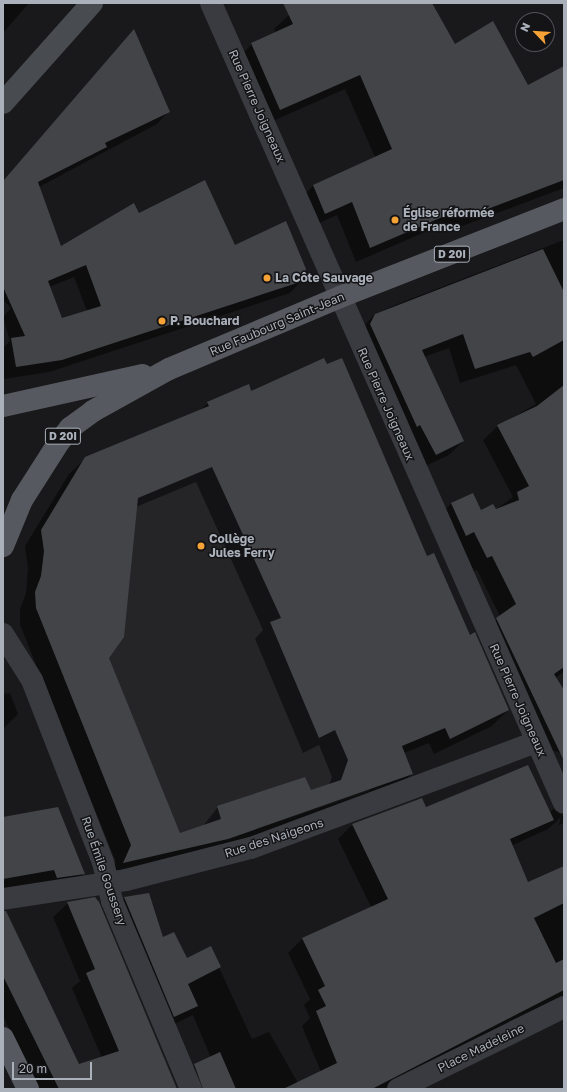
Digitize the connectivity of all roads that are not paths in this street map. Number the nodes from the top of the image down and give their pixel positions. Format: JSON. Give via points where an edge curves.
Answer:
{"nodes":[{"id":1,"x":92,"y":3,"type":"edge"},
{"id":2,"x":211,"y":3,"type":"edge"},
{"id":3,"x":3,"y":103,"type":"edge"},
{"id":4,"x":564,"y":210,"type":"edge"},
{"id":5,"x":340,"y":297,"type":"junction"},
{"id":6,"x":169,"y":369,"type":"junction"},
{"id":7,"x":3,"y":406,"type":"edge"},
{"id":8,"x":3,"y":546,"type":"edge"},
{"id":9,"x":3,"y":634,"type":"edge"},
{"id":10,"x":536,"y":742,"type":"junction"},
{"id":11,"x":556,"y":764,"type":"edge"},
{"id":12,"x":564,"y":803,"type":"edge"},
{"id":13,"x":107,"y":882,"type":"junction"},
{"id":14,"x":3,"y":899,"type":"edge"},
{"id":15,"x":564,"y":1007,"type":"edge"},
{"id":16,"x":3,"y":1038,"type":"edge"},
{"id":17,"x":28,"y":1089,"type":"edge"},
{"id":18,"x":191,"y":1089,"type":"edge"},
{"id":19,"x":398,"y":1089,"type":"edge"}],
"edges":[{"from":1,"to":3,"type":"street"},
{"from":2,"to":5,"type":"street","name":"Rue Pierre Joigneaux"},
{"from":4,"to":5,"type":"main road","name":"Rue Faubourg Saint-Jean","number":"D 20I"},
{"from":5,"to":6,"type":"main road","name":"Rue Faubourg Saint-Jean","number":"D 20I"},
{"from":5,"to":10,"type":"street","name":"Rue Pierre Joigneaux"},
{"from":6,"to":7,"type":"main road","number":"D 20I"},
{"from":6,"to":8,"type":"main road","number":"D 20I","via":[[70,428],[26,494]]},
{"from":9,"to":13,"type":"street","name":"Rue Émile Goussery","via":[[32,680],[103,862]]},
{"from":10,"to":11,"type":"street","name":"Rue Pierre Joigneaux"},
{"from":10,"to":13,"type":"street","name":"Rue des Naigeons","via":[[251,848]]},
{"from":11,"to":12,"type":"street","name":"Rue Pierre Joigneaux"},
{"from":13,"to":14,"type":"street","name":"Rue des Naigeons"},
{"from":13,"to":18,"type":"street","name":"Rue Émile Goussery"},
{"from":15,"to":19,"type":"street","name":"Place Madeleine"},
{"from":16,"to":17,"type":"main road"}]}
